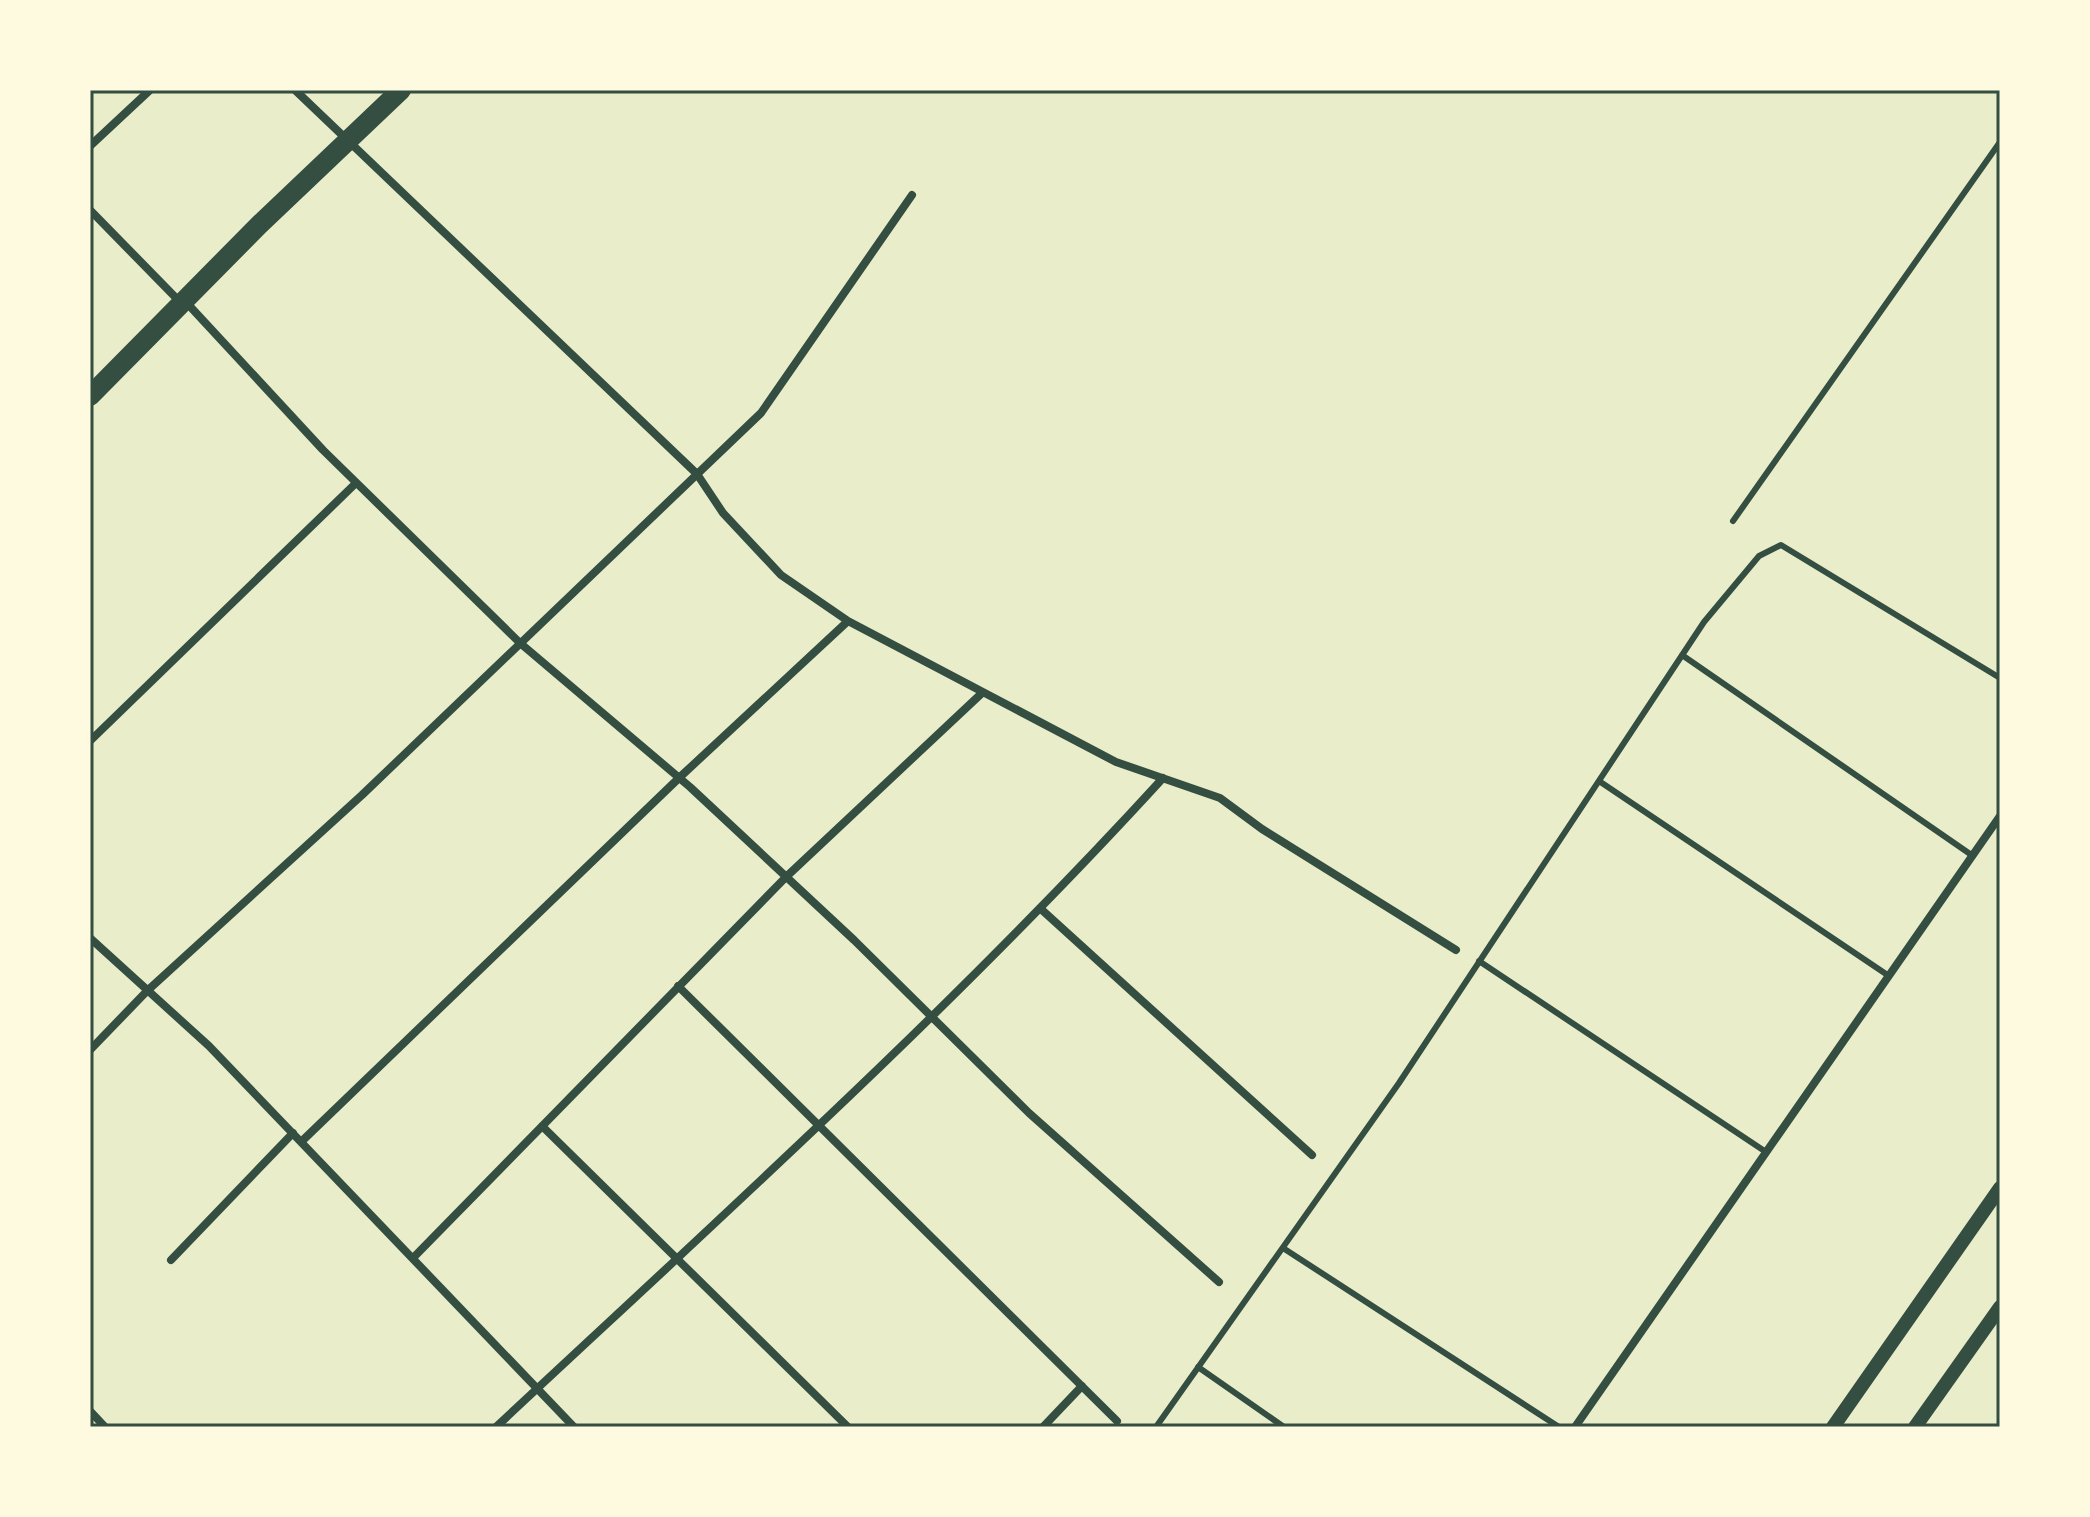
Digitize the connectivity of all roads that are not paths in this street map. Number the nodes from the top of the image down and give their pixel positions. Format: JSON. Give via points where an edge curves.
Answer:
{"nodes":[{"id":1,"x":150,"y":90,"type":"edge"},
{"id":2,"x":295,"y":90,"type":"edge"},
{"id":3,"x":401,"y":90,"type":"edge"},
{"id":4,"x":346,"y":142,"type":"junction"},
{"id":5,"x":2000,"y":142,"type":"edge"},
{"id":6,"x":90,"y":146,"type":"edge"},
{"id":7,"x":912,"y":195,"type":"dead end"},
{"id":8,"x":90,"y":210,"type":"edge"},
{"id":9,"x":183,"y":302,"type":"junction"},
{"id":10,"x":90,"y":396,"type":"edge"},
{"id":11,"x":697,"y":474,"type":"junction"},
{"id":12,"x":356,"y":483,"type":"junction"},
{"id":13,"x":1733,"y":521,"type":"dead end"},
{"id":14,"x":848,"y":621,"type":"junction"},
{"id":15,"x":520,"y":643,"type":"junction"},
{"id":16,"x":1682,"y":655,"type":"junction"},
{"id":17,"x":2000,"y":678,"type":"edge"},
{"id":18,"x":982,"y":693,"type":"junction"},
{"id":19,"x":90,"y":741,"type":"edge"},
{"id":20,"x":680,"y":777,"type":"junction"},
{"id":21,"x":1163,"y":778,"type":"junction"},
{"id":22,"x":1599,"y":781,"type":"junction"},
{"id":23,"x":2000,"y":816,"type":"edge"},
{"id":24,"x":1973,"y":856,"type":"junction"},
{"id":25,"x":786,"y":877,"type":"junction"},
{"id":26,"x":1042,"y":910,"type":"junction"},
{"id":27,"x":90,"y":938,"type":"edge"},
{"id":28,"x":1456,"y":950,"type":"dead end"},
{"id":29,"x":1479,"y":961,"type":"junction"},
{"id":30,"x":1889,"y":976,"type":"junction"},
{"id":31,"x":678,"y":986,"type":"junction"},
{"id":32,"x":147,"y":991,"type":"junction"},
{"id":33,"x":934,"y":1019,"type":"junction"},
{"id":34,"x":90,"y":1050,"type":"edge"},
{"id":35,"x":821,"y":1124,"type":"junction"},
{"id":36,"x":542,"y":1126,"type":"junction"},
{"id":37,"x":293,"y":1133,"type":"junction"},
{"id":38,"x":301,"y":1142,"type":"junction"},
{"id":39,"x":1766,"y":1152,"type":"junction"},
{"id":40,"x":1312,"y":1155,"type":"dead end"},
{"id":41,"x":2000,"y":1188,"type":"edge"},
{"id":42,"x":1283,"y":1248,"type":"junction"},
{"id":43,"x":413,"y":1258,"type":"junction"},
{"id":44,"x":677,"y":1258,"type":"junction"},
{"id":45,"x":171,"y":1260,"type":"dead end"},
{"id":46,"x":1219,"y":1282,"type":"dead end"},
{"id":47,"x":2000,"y":1307,"type":"edge"},
{"id":48,"x":1198,"y":1367,"type":"junction"},
{"id":49,"x":1082,"y":1386,"type":"junction"},
{"id":50,"x":537,"y":1388,"type":"junction"},
{"id":51,"x":90,"y":1411,"type":"edge"},
{"id":52,"x":1117,"y":1421,"type":"dead end"},
{"id":53,"x":105,"y":1427,"type":"edge"},
{"id":54,"x":496,"y":1427,"type":"edge"},
{"id":55,"x":574,"y":1427,"type":"edge"},
{"id":56,"x":848,"y":1427,"type":"edge"},
{"id":57,"x":1043,"y":1427,"type":"edge"},
{"id":58,"x":1156,"y":1427,"type":"edge"},
{"id":59,"x":1284,"y":1427,"type":"edge"},
{"id":60,"x":1559,"y":1427,"type":"edge"},
{"id":61,"x":1575,"y":1427,"type":"edge"},
{"id":62,"x":1833,"y":1427,"type":"edge"},
{"id":63,"x":1915,"y":1427,"type":"edge"}],
"edges":[{"from":1,"to":6,"type":"street"},
{"from":2,"to":4,"type":"street"},
{"from":3,"to":4,"type":"main road"},
{"from":4,"to":9,"type":"main road"},
{"from":4,"to":11,"type":"street"},
{"from":5,"to":13,"type":"lane"},
{"from":7,"to":11,"type":"street","via":[[761,413]]},
{"from":8,"to":9,"type":"street"},
{"from":9,"to":10,"type":"main road"},
{"from":9,"to":12,"type":"street"},
{"from":11,"to":14,"type":"street","via":[[723,513],[781,575]]},
{"from":11,"to":15,"type":"street"},
{"from":12,"to":15,"type":"street"},
{"from":12,"to":19,"type":"street"},
{"from":14,"to":18,"type":"street"},
{"from":14,"to":20,"type":"street"},
{"from":15,"to":20,"type":"street"},
{"from":15,"to":32,"type":"street"},
{"from":16,"to":17,"type":"lane","via":[[1759,556],[1781,545]]},
{"from":16,"to":22,"type":"lane"},
{"from":16,"to":24,"type":"lane"},
{"from":18,"to":21,"type":"street","via":[[1116,762]]},
{"from":18,"to":25,"type":"street"},
{"from":20,"to":25,"type":"street"},
{"from":20,"to":38,"type":"street"},
{"from":21,"to":26,"type":"street"},
{"from":21,"to":28,"type":"street","via":[[1220,798]]},
{"from":22,"to":29,"type":"lane"},
{"from":22,"to":30,"type":"lane"},
{"from":23,"to":24,"type":"street"},
{"from":24,"to":30,"type":"street"},
{"from":25,"to":31,"type":"street"},
{"from":25,"to":33,"type":"street"},
{"from":26,"to":33,"type":"street"},
{"from":26,"to":40,"type":"street"},
{"from":27,"to":32,"type":"street"},
{"from":29,"to":39,"type":"lane"},
{"from":29,"to":42,"type":"lane"},
{"from":30,"to":39,"type":"street"},
{"from":31,"to":35,"type":"street"},
{"from":31,"to":36,"type":"street"},
{"from":32,"to":34,"type":"street"},
{"from":32,"to":37,"type":"street"},
{"from":33,"to":35,"type":"street"},
{"from":33,"to":46,"type":"street","via":[[1029,1113]]},
{"from":35,"to":44,"type":"street"},
{"from":35,"to":49,"type":"street"},
{"from":36,"to":43,"type":"street"},
{"from":36,"to":44,"type":"street"},
{"from":37,"to":38,"type":"street"},
{"from":37,"to":45,"type":"street"},
{"from":38,"to":43,"type":"street"},
{"from":39,"to":61,"type":"street"},
{"from":41,"to":62,"type":"street"},
{"from":42,"to":48,"type":"lane"},
{"from":42,"to":60,"type":"lane"},
{"from":43,"to":50,"type":"street"},
{"from":44,"to":50,"type":"street"},
{"from":44,"to":56,"type":"street"},
{"from":47,"to":63,"type":"street"},
{"from":48,"to":58,"type":"lane"},
{"from":48,"to":59,"type":"lane"},
{"from":49,"to":52,"type":"street"},
{"from":49,"to":57,"type":"street"},
{"from":50,"to":54,"type":"street"},
{"from":50,"to":55,"type":"street"},
{"from":51,"to":53,"type":"street"}]}
